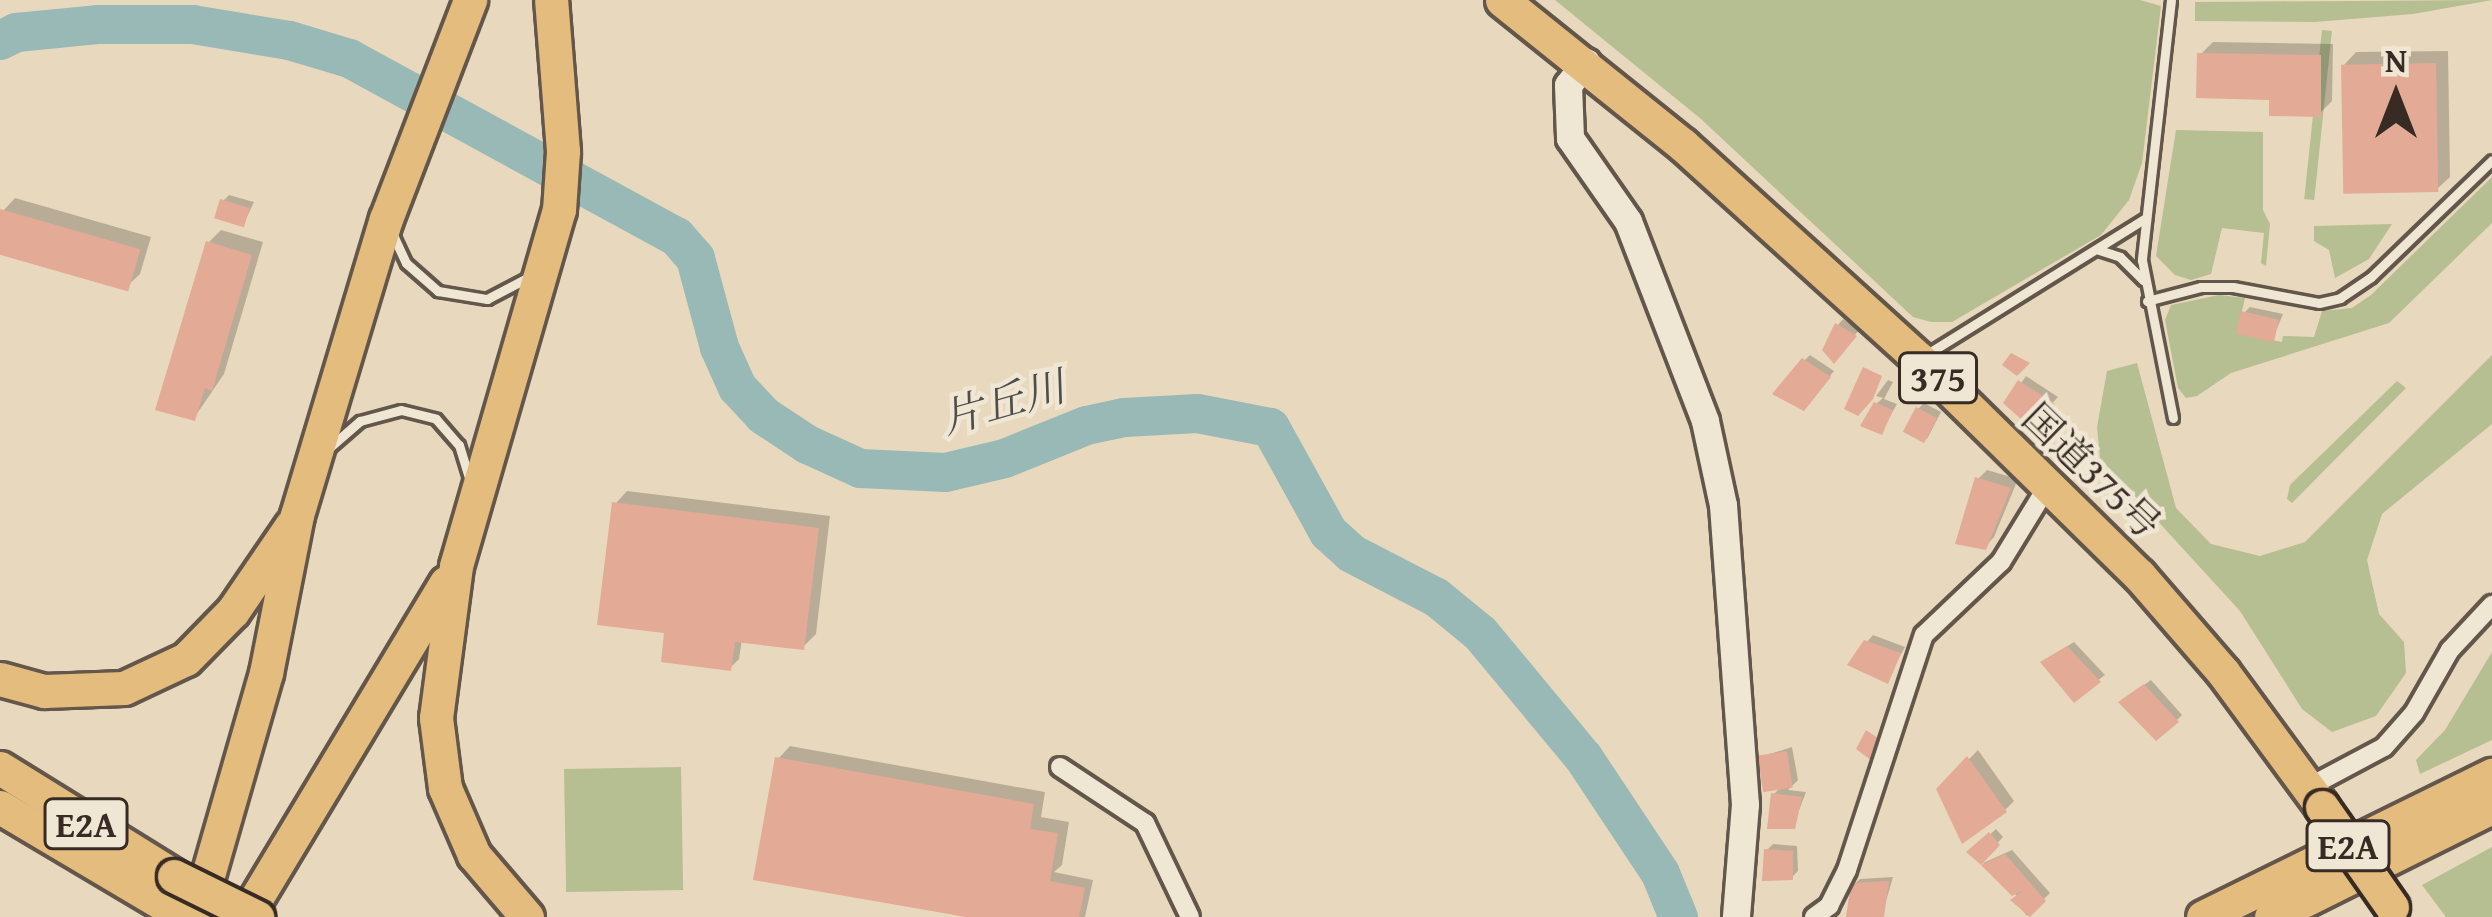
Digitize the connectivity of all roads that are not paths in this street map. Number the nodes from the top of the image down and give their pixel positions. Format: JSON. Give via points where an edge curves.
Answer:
{"nodes":[{"id":1,"x":551,"y":0,"type":"edge"},
{"id":2,"x":1502,"y":0,"type":"edge"},
{"id":3,"x":2171,"y":0,"type":"edge"},
{"id":4,"x":464,"y":15,"type":"edge"},
{"id":5,"x":1586,"y":62,"type":"junction"},
{"id":6,"x":2492,"y":160,"type":"edge"},
{"id":7,"x":386,"y":219,"type":"junction"},
{"id":8,"x":2144,"y":219,"type":"junction"},
{"id":9,"x":2099,"y":250,"type":"junction"},
{"id":10,"x":541,"y":271,"type":"junction"},
{"id":11,"x":2145,"y":283,"type":"junction"},
{"id":12,"x":2147,"y":301,"type":"junction"},
{"id":13,"x":1919,"y":359,"type":"junction"},
{"id":14,"x":2174,"y":418,"type":"dead end"},
{"id":15,"x":316,"y":459,"type":"junction"},
{"id":16,"x":2047,"y":487,"type":"junction"},
{"id":17,"x":474,"y":496,"type":"junction"},
{"id":18,"x":297,"y":515,"type":"junction"},
{"id":19,"x":457,"y":566,"type":"junction"},
{"id":20,"x":2492,"y":604,"type":"edge"},
{"id":21,"x":0,"y":679,"type":"edge"},
{"id":22,"x":1060,"y":767,"type":"dead end"},
{"id":23,"x":0,"y":768,"type":"edge"},
{"id":24,"x":2492,"y":775,"type":"edge"},
{"id":25,"x":2314,"y":797,"type":"junction"},
{"id":26,"x":0,"y":807,"type":"edge"},
{"id":27,"x":2492,"y":807,"type":"edge"},
{"id":28,"x":174,"y":900,"type":"edge"},
{"id":29,"x":2396,"y":912,"type":"edge"},
{"id":30,"x":196,"y":917,"type":"edge"},
{"id":31,"x":245,"y":917,"type":"edge"},
{"id":32,"x":257,"y":917,"type":"edge"},
{"id":33,"x":527,"y":917,"type":"edge"},
{"id":34,"x":1190,"y":917,"type":"edge"},
{"id":35,"x":1736,"y":917,"type":"edge"},
{"id":36,"x":1814,"y":917,"type":"edge"},
{"id":37,"x":2204,"y":917,"type":"edge"},
{"id":38,"x":2271,"y":917,"type":"edge"}],
"edges":[{"from":1,"to":10,"type":"highway","via":[[563,151],[559,210]]},
{"from":2,"to":5,"type":"highway","name":"国道375号","number":"375"},
{"from":3,"to":8,"type":"lane"},
{"from":4,"to":7,"type":"highway"},
{"from":5,"to":13,"type":"highway","name":"国道375号","number":"375"},
{"from":5,"to":35,"type":"street","via":[[1568,85],[1570,137],[1628,220],[1705,421],[1723,505],[1745,804]]},
{"from":6,"to":12,"type":"lane","via":[[2340,298],[2319,303],[2201,287]]},
{"from":7,"to":10,"type":"lane","via":[[406,263],[439,291],[487,299]]},
{"from":7,"to":15,"type":"highway"},
{"from":8,"to":9,"type":"lane"},
{"from":8,"to":11,"type":"lane"},
{"from":9,"to":11,"type":"lane","via":[[2120,257]]},
{"from":9,"to":13,"type":"lane"},
{"from":10,"to":17,"type":"highway"},
{"from":11,"to":12,"type":"lane"},
{"from":12,"to":14,"type":"lane"},
{"from":13,"to":16,"type":"highway","name":"国道375号","number":"375"},
{"from":15,"to":17,"type":"lane","via":[[360,421],[401,410],[436,419],[459,445]]},
{"from":15,"to":18,"type":"highway"},
{"from":16,"to":25,"type":"highway","name":"国道375号","number":"375","via":[[2223,672]]},
{"from":16,"to":36,"type":"street","via":[[2001,562],[1924,635],[1847,870]]},
{"from":17,"to":19,"type":"highway"},
{"from":18,"to":21,"type":"highway","via":[[233,611],[186,659],[124,688],[44,691]]},
{"from":18,"to":30,"type":"highway","via":[[266,673]]},
{"from":19,"to":31,"type":"highway"},
{"from":19,"to":33,"type":"highway","via":[[436,718],[445,788],[474,855]]},
{"from":20,"to":25,"type":"street","via":[[2384,747]]},
{"from":22,"to":34,"type":"street","via":[[1145,823]]},
{"from":23,"to":28,"type":"highway","number":"E2A"},
{"from":24,"to":37,"type":"highway","number":"E2A"},
{"from":25,"to":29,"type":"highway","name":"国道375号","number":"375","bridge":true},
{"from":26,"to":28,"type":"highway","number":"E2A"},
{"from":27,"to":38,"type":"highway","number":"E2A"},
{"from":28,"to":32,"type":"highway","number":"E2A","bridge":true}]}
